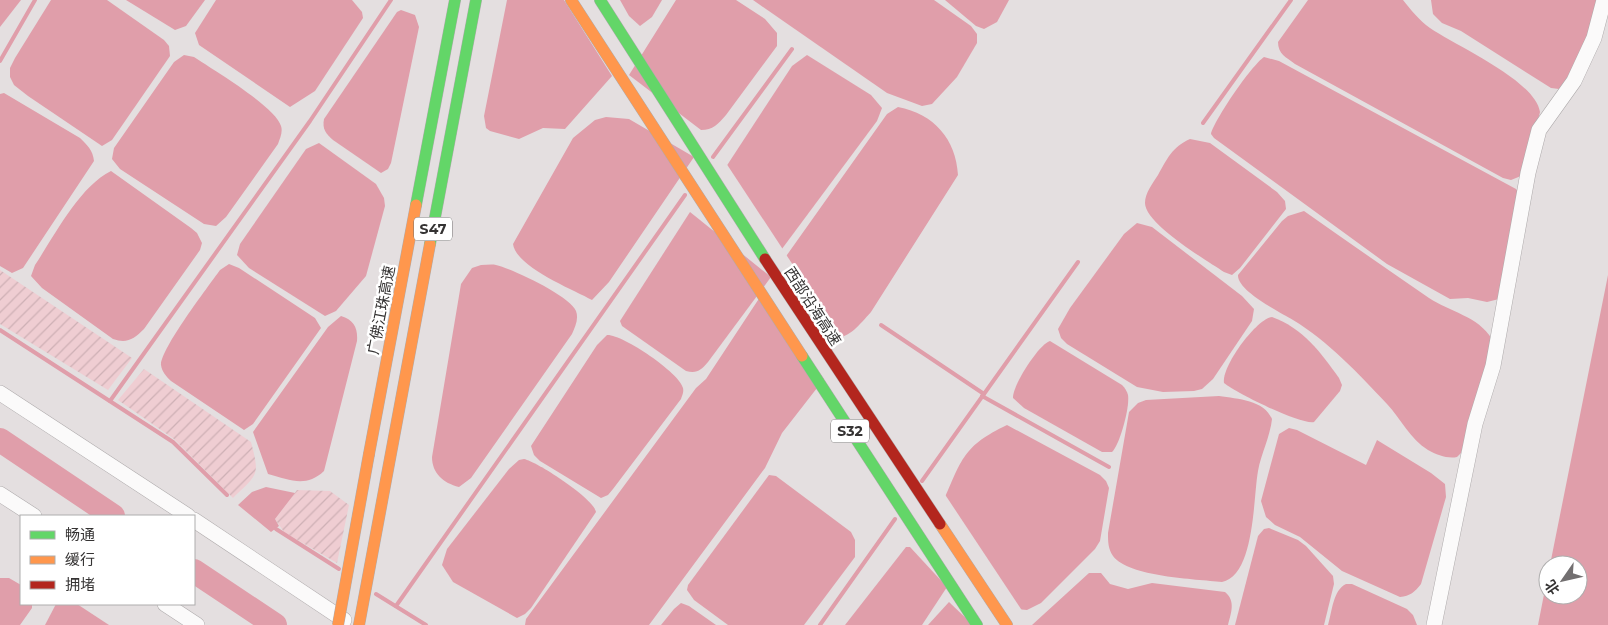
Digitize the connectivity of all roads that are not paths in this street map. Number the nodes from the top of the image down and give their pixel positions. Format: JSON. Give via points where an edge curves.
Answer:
{"nodes":[{"id":1,"x":455,"y":0,"type":"edge"},
{"id":2,"x":476,"y":0,"type":"edge"},
{"id":3,"x":570,"y":0,"type":"edge"},
{"id":4,"x":600,"y":0,"type":"edge"},
{"id":5,"x":1604,"y":0,"type":"edge"},
{"id":6,"x":0,"y":393,"type":"edge"},
{"id":7,"x":0,"y":494,"type":"edge"},
{"id":8,"x":32,"y":515,"type":"edge"},
{"id":9,"x":186,"y":515,"type":"edge"},
{"id":10,"x":195,"y":521,"type":"edge"},
{"id":11,"x":167,"y":605,"type":"edge"},
{"id":12,"x":197,"y":625,"type":"edge"},
{"id":13,"x":338,"y":625,"type":"edge"},
{"id":14,"x":351,"y":625,"type":"edge"},
{"id":15,"x":359,"y":625,"type":"edge"},
{"id":16,"x":977,"y":625,"type":"edge"},
{"id":17,"x":1007,"y":625,"type":"edge"},
{"id":18,"x":1434,"y":625,"type":"edge"}],
"edges":[{"from":1,"to":13,"type":"highway","name":"广佛江珠高速","number":"S47","bridge":true},
{"from":2,"to":15,"type":"highway","number":"S47"},
{"from":3,"to":16,"type":"highway","number":"S32"},
{"from":4,"to":17,"type":"highway","name":"西部沿海高速","number":"S32","via":[[797,308]]},
{"from":5,"to":18,"type":"street","via":[[1594,38],[1574,81],[1539,130],[1528,173],[1493,366],[1475,424]]},
{"from":6,"to":9,"type":"street"},
{"from":7,"to":8,"type":"street"},
{"from":10,"to":14,"type":"street"},
{"from":11,"to":12,"type":"street"}]}
